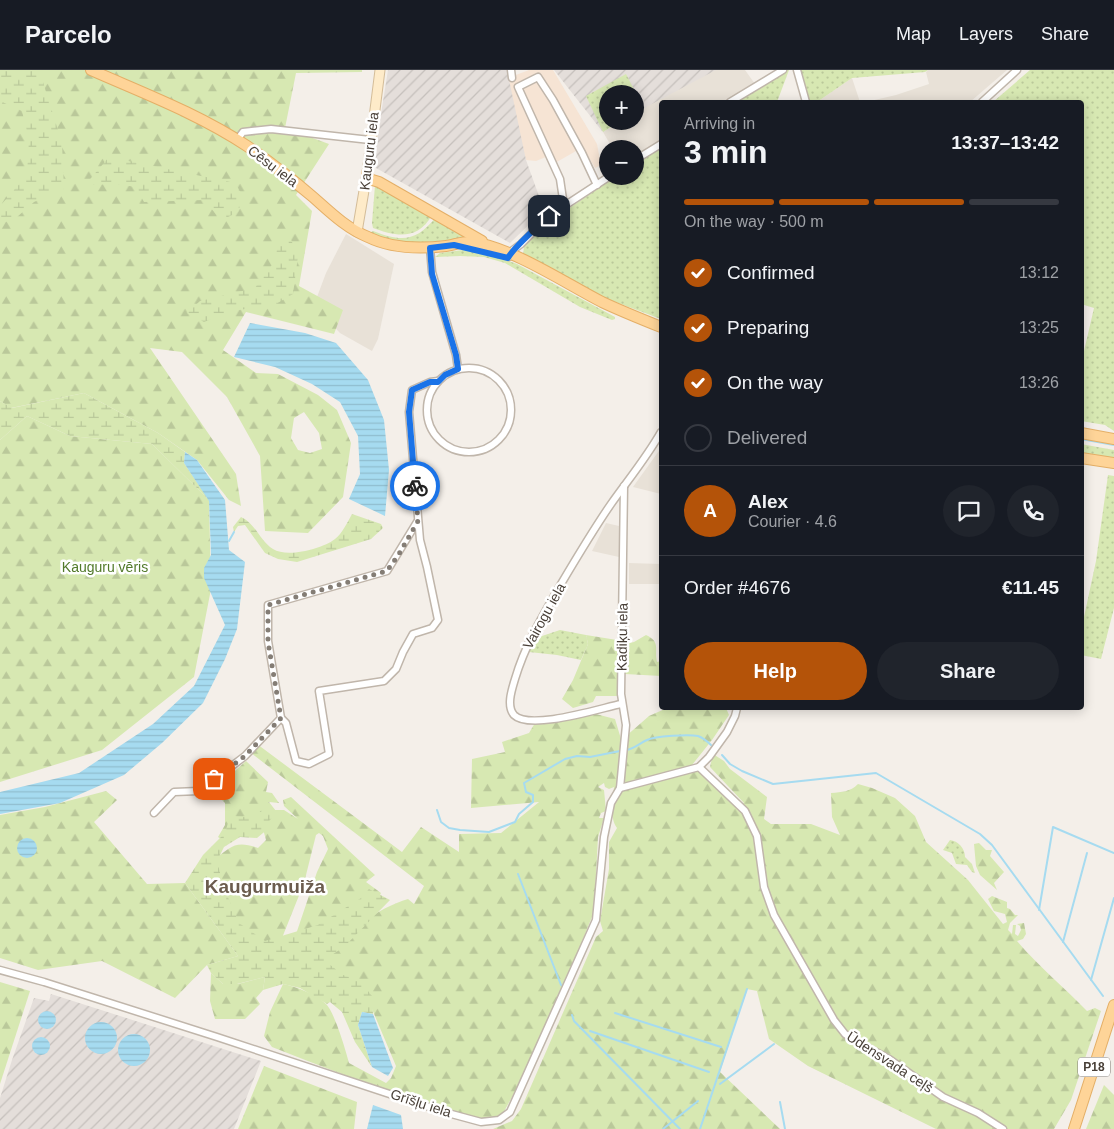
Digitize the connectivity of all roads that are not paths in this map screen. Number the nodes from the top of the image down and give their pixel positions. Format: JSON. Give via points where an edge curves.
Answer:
{"nodes":[{"id":1,"x":91,"y":70,"type":"edge"},
{"id":2,"x":380,"y":70,"type":"edge"},
{"id":3,"x":511,"y":70,"type":"edge"},
{"id":4,"x":783,"y":70,"type":"edge"},
{"id":5,"x":797,"y":70,"type":"edge"},
{"id":6,"x":1017,"y":70,"type":"edge"},
{"id":7,"x":512,"y":78,"type":"dead end"},
{"id":8,"x":733,"y":100,"type":"edge"},
{"id":9,"x":805,"y":100,"type":"edge"},
{"id":10,"x":984,"y":100,"type":"edge"},
{"id":11,"x":236,"y":140,"type":"junction"},
{"id":12,"x":370,"y":140,"type":"junction"},
{"id":13,"x":659,"y":145,"type":"edge"},
{"id":14,"x":644,"y":154,"type":"edge"},
{"id":15,"x":367,"y":173,"type":"junction"},
{"id":16,"x":597,"y":185,"type":"joint"},
{"id":17,"x":564,"y":206,"type":"junction"},
{"id":18,"x":357,"y":232,"type":"junction"},
{"id":19,"x":454,"y":245,"type":"junction"},
{"id":20,"x":430,"y":248,"type":"junction"},
{"id":21,"x":498,"y":250,"type":"junction"},
{"id":22,"x":509,"y":256,"type":"junction"},
{"id":23,"x":659,"y":326,"type":"edge"},
{"id":24,"x":659,"y":333,"type":"edge"},
{"id":25,"x":458,"y":369,"type":"junction"},
{"id":26,"x":438,"y":382,"type":"junction"},
{"id":27,"x":1084,"y":434,"type":"edge"},
{"id":28,"x":659,"y":435,"type":"edge"},
{"id":29,"x":1114,"y":439,"type":"edge"},
{"id":30,"x":1084,"y":459,"type":"edge"},
{"id":31,"x":1114,"y":464,"type":"edge"},
{"id":32,"x":624,"y":486,"type":"junction"},
{"id":33,"x":418,"y":521,"type":"junction"},
{"id":34,"x":621,"y":704,"type":"junction"},
{"id":35,"x":736,"y":710,"type":"edge"},
{"id":36,"x":281,"y":718,"type":"junction"},
{"id":37,"x":699,"y":767,"type":"junction"},
{"id":38,"x":620,"y":788,"type":"junction"},
{"id":39,"x":154,"y":813,"type":"dead end"},
{"id":40,"x":0,"y":970,"type":"edge"},
{"id":41,"x":1114,"y":1005,"type":"edge"},
{"id":42,"x":1003,"y":1129,"type":"edge"},
{"id":43,"x":1074,"y":1129,"type":"edge"}],
"edges":[{"from":1,"to":11,"type":"main road","name":"Cēsu iela","via":[[203,120]]},
{"from":2,"to":12,"type":"main road","name":"Kauguru iela"},
{"from":3,"to":7,"type":"street"},
{"from":4,"to":8,"type":"street"},
{"from":5,"to":9,"type":"street"},
{"from":6,"to":10,"type":"street"},
{"from":11,"to":12,"type":"street","via":[[243,132],[271,129]]},
{"from":11,"to":18,"type":"main road","name":"Cēsu iela"},
{"from":12,"to":15,"type":"main road","name":"Kauguru iela"},
{"from":13,"to":14,"type":"street"},
{"from":15,"to":18,"type":"main road","name":"Kauguru iela"},
{"from":15,"to":21,"type":"main road","via":[[369,179]]},
{"from":16,"to":17,"type":"street"},
{"from":16,"to":17,"type":"street","via":[[538,77],[518,87],[560,179]]},
{"from":17,"to":22,"type":"street","via":[[549,216]]},
{"from":18,"to":20,"type":"main road","name":"Cēsu iela","via":[[386,244]]},
{"from":19,"to":20,"type":"main road","name":"Cēsu iela"},
{"from":19,"to":21,"type":"main road","name":"Cēsu iela","via":[[472,242]]},
{"from":19,"to":22,"type":"main road","name":"Cēsu iela"},
{"from":20,"to":25,"type":"street","via":[[432,272]]},
{"from":21,"to":22,"type":"main road","name":"Cēsu iela"},
{"from":22,"to":23,"type":"main road","name":"Cēsu iela"},
{"from":22,"to":24,"type":"main road","name":"Cēsu iela","via":[[587,301]]},
{"from":25,"to":26,"type":"street"},
{"from":25,"to":26,"type":"street","via":[[487,371],[506,389],[511,401],[512,415],[508,427],[490,447],[466,452],[450,447],[436,436],[430,426],[428,408]]},
{"from":26,"to":33,"type":"street","via":[[412,390],[409,412]]},
{"from":27,"to":29,"type":"main road"},
{"from":28,"to":32,"type":"street","name":"Vairogu iela"},
{"from":30,"to":31,"type":"main road"},
{"from":32,"to":34,"type":"street","name":"Kadiķu iela"},
{"from":32,"to":34,"type":"street","name":"Vairogu iela","via":[[579,553],[525,648],[510,708],[518,717],[538,721]]},
{"from":33,"to":36,"type":"street","via":[[387,571],[268,605],[268,642]]},
{"from":33,"to":36,"type":"street","via":[[438,620],[432,628],[414,634],[396,670],[384,681],[319,692],[329,754],[309,764],[296,761],[286,723]]},
{"from":34,"to":38,"type":"street","name":"Kadiķu iela","via":[[626,725]]},
{"from":35,"to":37,"type":"street","via":[[727,732]]},
{"from":36,"to":39,"type":"street","via":[[245,756],[199,791],[174,792]]},
{"from":37,"to":38,"type":"street"},
{"from":37,"to":42,"type":"street","name":"Ūdensvada ceļš","via":[[745,811],[756,836],[764,887],[774,915],[845,1034],[943,1096]]},
{"from":38,"to":40,"type":"street","name":"Grīšļu iela","via":[[611,803],[604,837],[596,920],[517,1099],[510,1112],[499,1120],[481,1122],[444,1112],[217,1036]]},
{"from":41,"to":43,"type":"main road","number":"P18"}]}
